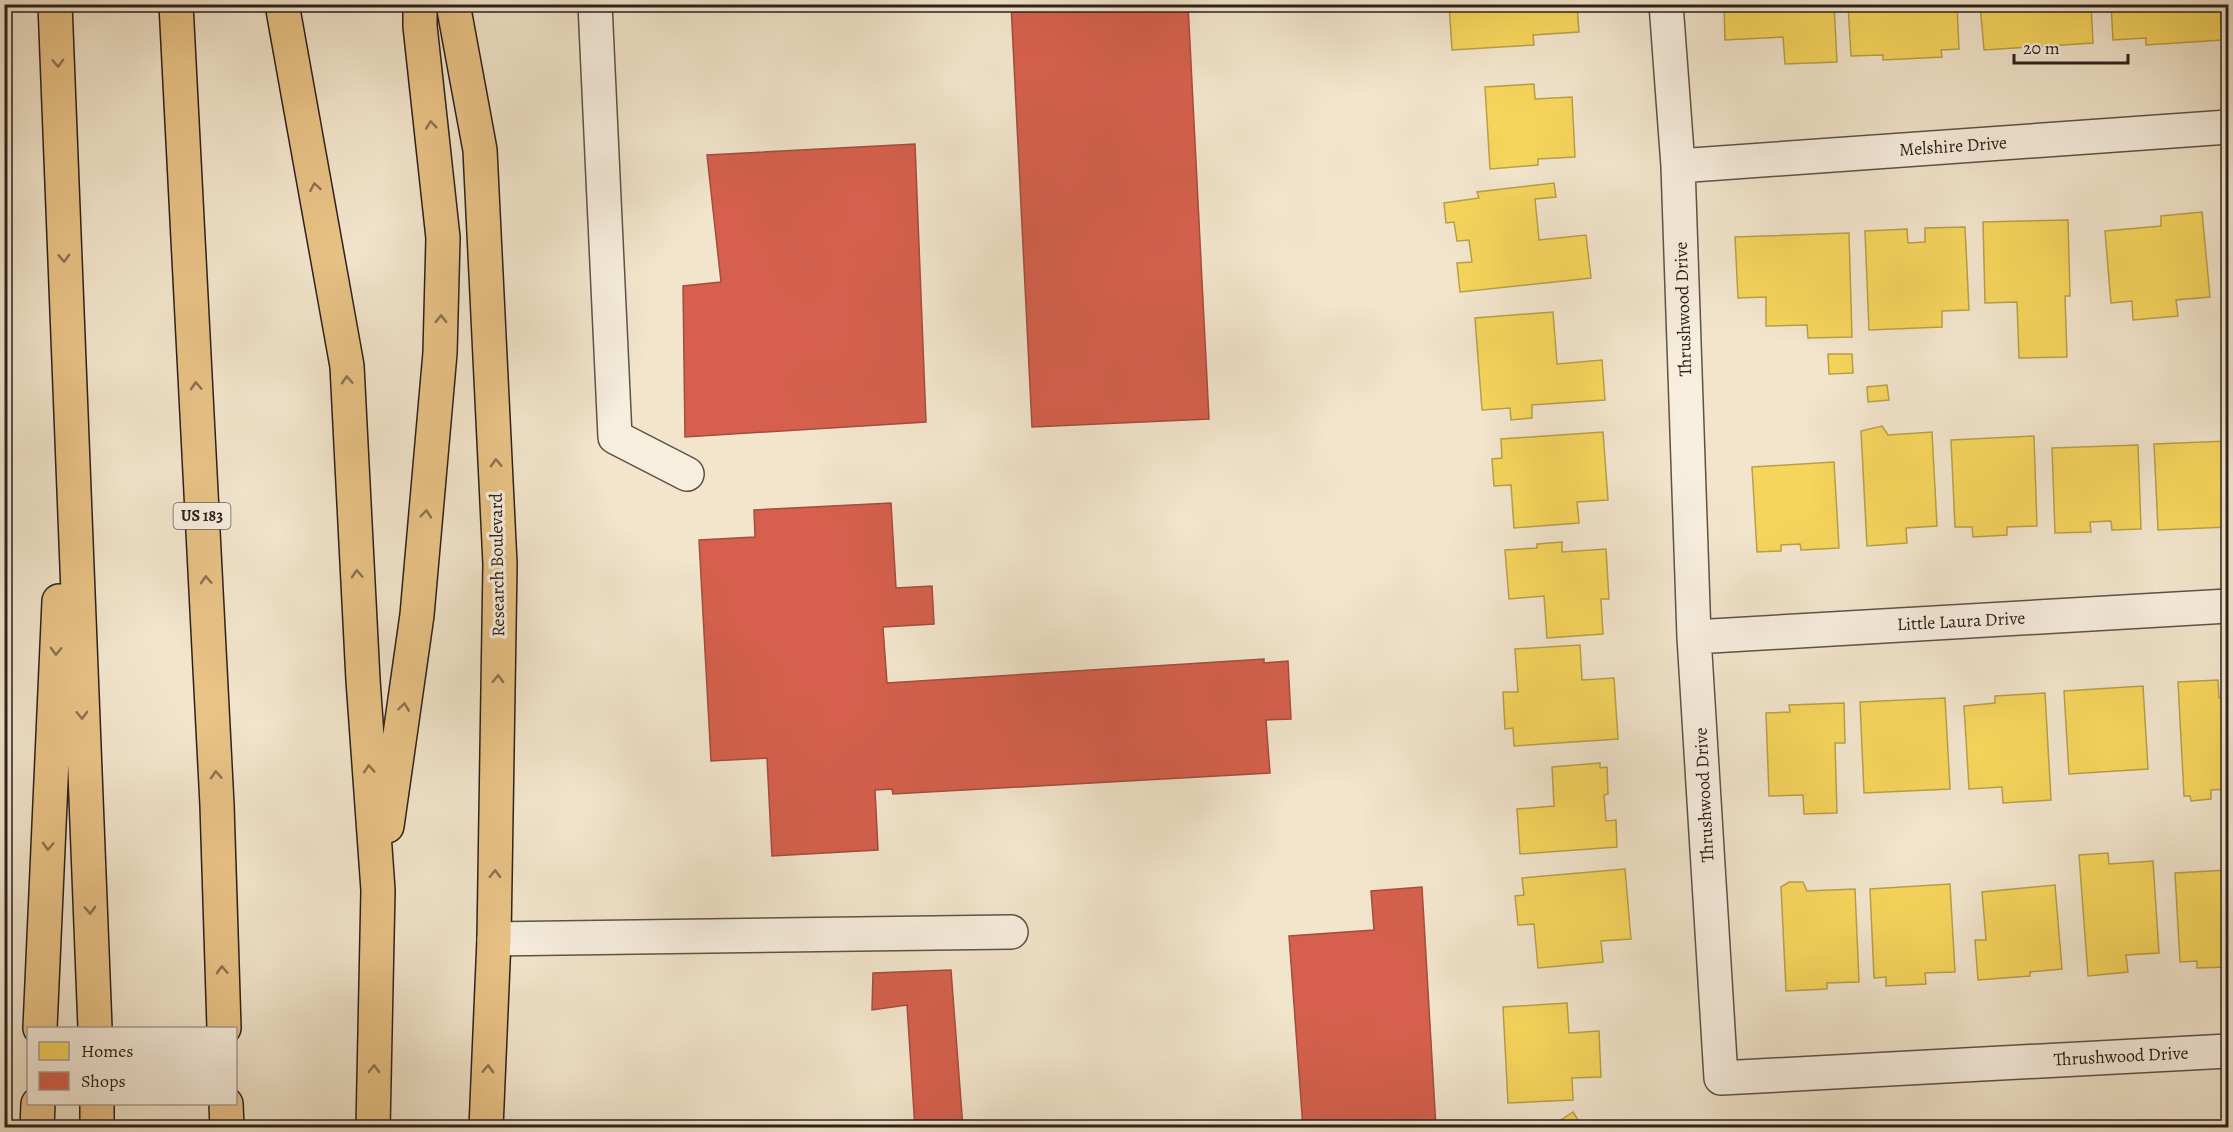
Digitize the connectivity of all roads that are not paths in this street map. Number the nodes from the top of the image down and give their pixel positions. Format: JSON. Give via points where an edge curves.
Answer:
{"nodes":[{"id":1,"x":56,"y":4,"type":"edge"},
{"id":2,"x":176,"y":4,"type":"edge"},
{"id":3,"x":282,"y":4,"type":"edge"},
{"id":4,"x":420,"y":4,"type":"edge"},
{"id":5,"x":453,"y":4,"type":"edge"},
{"id":6,"x":595,"y":4,"type":"edge"},
{"id":7,"x":1666,"y":4,"type":"edge"},
{"id":8,"x":2229,"y":127,"type":"edge"},
{"id":9,"x":1678,"y":166,"type":"junction"},
{"id":10,"x":72,"y":467,"type":"junction"},
{"id":11,"x":687,"y":474,"type":"dead end"},
{"id":12,"x":2229,"y":606,"type":"edge"},
{"id":13,"x":1695,"y":637,"type":"junction"},
{"id":14,"x":378,"y":890,"type":"junction"},
{"id":15,"x":1011,"y":933,"type":"dead end"},
{"id":16,"x":494,"y":939,"type":"junction"},
{"id":17,"x":40,"y":1027,"type":"edge"},
{"id":18,"x":95,"y":1027,"type":"edge"},
{"id":19,"x":224,"y":1027,"type":"edge"},
{"id":20,"x":2229,"y":1051,"type":"edge"},
{"id":21,"x":38,"y":1105,"type":"edge"},
{"id":22,"x":97,"y":1105,"type":"edge"},
{"id":23,"x":226,"y":1105,"type":"edge"},
{"id":24,"x":38,"y":1128,"type":"edge"},
{"id":25,"x":97,"y":1128,"type":"edge"},
{"id":26,"x":227,"y":1128,"type":"edge"},
{"id":27,"x":373,"y":1128,"type":"edge"},
{"id":28,"x":486,"y":1128,"type":"edge"}],
"edges":[{"from":1,"to":10,"type":"main road","one_way":true},
{"from":19,"to":2,"type":"main road","number":"US 183","one_way":true,"via":[[217,805]]},
{"from":14,"to":3,"type":"main road","one_way":true,"via":[[347,366]]},
{"from":14,"to":4,"type":"main road","one_way":true,"via":[[417,615],[440,353],[443,238]]},
{"from":16,"to":5,"type":"main road","name":"Research Boulevard","one_way":true,"via":[[500,564],[490,321],[480,150]]},
{"from":6,"to":11,"type":"street","via":[[615,437]]},
{"from":7,"to":9,"type":"street","name":"Thrushwood Drive"},
{"from":8,"to":9,"type":"street","name":"Melshire Drive"},
{"from":9,"to":13,"type":"street","name":"Thrushwood Drive"},
{"from":10,"to":17,"type":"main road","one_way":true,"via":[[57,626]]},
{"from":10,"to":18,"type":"main road","one_way":true},
{"from":12,"to":13,"type":"street","name":"Little Laura Drive"},
{"from":13,"to":20,"type":"street","name":"Thrushwood Drive","via":[[1721,1078]]},
{"from":27,"to":14,"type":"main road","one_way":true},
{"from":15,"to":16,"type":"street"},
{"from":28,"to":16,"type":"main road","name":"Research Boulevard","one_way":true},
{"from":21,"to":24,"type":"main road"},
{"from":22,"to":25,"type":"main road"},
{"from":23,"to":26,"type":"main road"}]}
